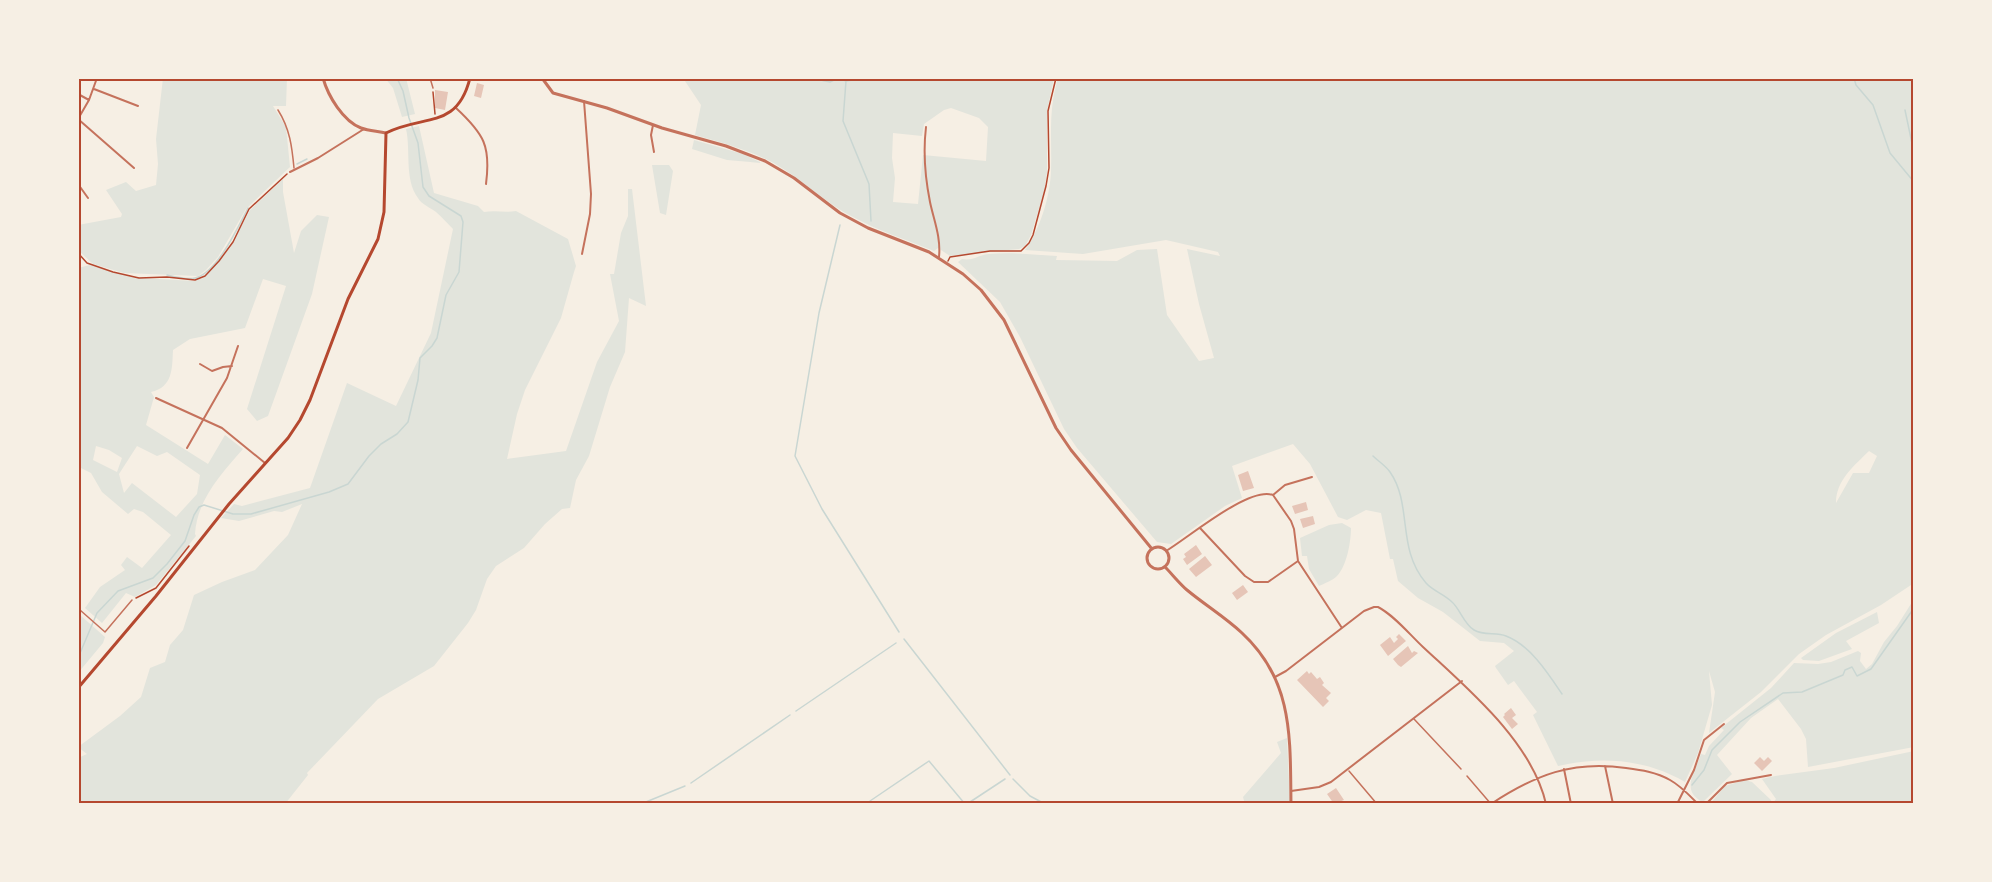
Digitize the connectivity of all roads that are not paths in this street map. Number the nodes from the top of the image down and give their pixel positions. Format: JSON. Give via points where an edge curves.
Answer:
{"nodes":[{"id":1,"x":97,"y":78,"type":"edge"},
{"id":2,"x":323,"y":78,"type":"edge"},
{"id":3,"x":430,"y":78,"type":"edge"},
{"id":4,"x":470,"y":78,"type":"edge"},
{"id":5,"x":542,"y":78,"type":"edge"},
{"id":6,"x":433,"y":88,"type":"road end"},
{"id":7,"x":94,"y":89,"type":"junction"},
{"id":8,"x":78,"y":94,"type":"edge"},
{"id":9,"x":89,"y":100,"type":"junction"},
{"id":10,"x":584,"y":101,"type":"junction"},
{"id":11,"x":138,"y":106,"type":"dead end"},
{"id":12,"x":456,"y":108,"type":"junction"},
{"id":13,"x":278,"y":110,"type":"dead end"},
{"id":14,"x":78,"y":119,"type":"edge"},
{"id":15,"x":652,"y":125,"type":"junction"},
{"id":16,"x":926,"y":127,"type":"dead end"},
{"id":17,"x":364,"y":129,"type":"junction"},
{"id":18,"x":386,"y":132,"type":"junction"},
{"id":19,"x":654,"y":153,"type":"dead end"},
{"id":20,"x":134,"y":168,"type":"dead end"},
{"id":21,"x":294,"y":168,"type":"junction"},
{"id":22,"x":290,"y":172,"type":"road end"},
{"id":23,"x":78,"y":184,"type":"edge"},
{"id":24,"x":486,"y":184,"type":"dead end"},
{"id":25,"x":88,"y":198,"type":"dead end"},
{"id":26,"x":582,"y":254,"type":"dead end"},
{"id":27,"x":939,"y":257,"type":"junction"},
{"id":28,"x":238,"y":346,"type":"dead end"},
{"id":29,"x":200,"y":364,"type":"dead end"},
{"id":30,"x":232,"y":366,"type":"junction"},
{"id":31,"x":156,"y":398,"type":"dead end"},
{"id":32,"x":204,"y":419,"type":"junction"},
{"id":33,"x":187,"y":448,"type":"dead end"},
{"id":34,"x":265,"y":463,"type":"junction"},
{"id":35,"x":1312,"y":477,"type":"dead end"},
{"id":36,"x":1273,"y":495,"type":"junction"},
{"id":37,"x":1200,"y":528,"type":"junction"},
{"id":38,"x":1152,"y":549,"type":"junction"},
{"id":39,"x":1166,"y":550,"type":"junction"},
{"id":40,"x":1298,"y":561,"type":"junction"},
{"id":41,"x":1165,"y":567,"type":"junction"},
{"id":42,"x":132,"y":600,"type":"road end"},
{"id":43,"x":80,"y":610,"type":"dead end"},
{"id":44,"x":1342,"y":628,"type":"junction"},
{"id":45,"x":1275,"y":677,"type":"junction"},
{"id":46,"x":1462,"y":681,"type":"junction"},
{"id":47,"x":78,"y":688,"type":"edge"},
{"id":48,"x":1414,"y":718,"type":"junction"},
{"id":49,"x":1724,"y":724,"type":"dead end"},
{"id":50,"x":1605,"y":766,"type":"junction"},
{"id":51,"x":1461,"y":769,"type":"dead end"},
{"id":52,"x":1564,"y":769,"type":"junction"},
{"id":53,"x":1348,"y":770,"type":"junction"},
{"id":54,"x":1771,"y":775,"type":"dead end"},
{"id":55,"x":1467,"y":776,"type":"dead end"},
{"id":56,"x":1537,"y":777,"type":"junction"},
{"id":57,"x":1684,"y":790,"type":"junction"},
{"id":58,"x":1291,"y":791,"type":"junction"},
{"id":59,"x":1494,"y":803,"type":"edge"},
{"id":60,"x":1292,"y":804,"type":"edge"},
{"id":61,"x":1377,"y":804,"type":"edge"},
{"id":62,"x":1546,"y":804,"type":"edge"},
{"id":63,"x":1571,"y":804,"type":"edge"},
{"id":64,"x":1613,"y":804,"type":"edge"},
{"id":65,"x":1677,"y":804,"type":"edge"},
{"id":66,"x":1698,"y":804,"type":"edge"},
{"id":67,"x":1706,"y":804,"type":"edge"}],
"edges":[{"from":1,"to":7,"type":"street"},
{"from":2,"to":17,"type":"street","via":[[345,116]]},
{"from":3,"to":6,"type":"lane"},
{"from":4,"to":12,"type":"main road","via":[[464,98]]},
{"from":5,"to":10,"type":"street","via":[[553,93]]},
{"from":7,"to":9,"type":"street"},
{"from":7,"to":11,"type":"street"},
{"from":8,"to":9,"type":"street"},
{"from":9,"to":14,"type":"street"},
{"from":10,"to":15,"type":"street"},
{"from":10,"to":26,"type":"street","via":[[591,194]]},
{"from":12,"to":18,"type":"main road"},
{"from":12,"to":24,"type":"street","via":[[474,124],[485,142]]},
{"from":13,"to":21,"type":"lane","via":[[291,140]]},
{"from":14,"to":20,"type":"street"},
{"from":15,"to":19,"type":"street"},
{"from":15,"to":27,"type":"street","via":[[745,153],[780,170],[840,213]]},
{"from":16,"to":27,"type":"street","via":[[925,170],[938,231]]},
{"from":17,"to":18,"type":"street"},
{"from":17,"to":21,"type":"street"},
{"from":18,"to":34,"type":"main road","via":[[384,212],[378,239],[348,299],[300,420]]},
{"from":21,"to":22,"type":"street"},
{"from":23,"to":25,"type":"street"},
{"from":27,"to":38,"type":"street","via":[[993,304],[1056,428]]},
{"from":28,"to":30,"type":"street"},
{"from":29,"to":30,"type":"street","via":[[212,371]]},
{"from":30,"to":32,"type":"street"},
{"from":31,"to":32,"type":"street"},
{"from":32,"to":33,"type":"street"},
{"from":32,"to":34,"type":"street","via":[[234,436]]},
{"from":34,"to":47,"type":"main road"},
{"from":35,"to":36,"type":"street","via":[[1285,485]]},
{"from":36,"to":37,"type":"street","via":[[1243,501]]},
{"from":36,"to":40,"type":"street","via":[[1291,521]]},
{"from":37,"to":39,"type":"street"},
{"from":37,"to":40,"type":"street","via":[[1254,582],[1268,582]]},
{"from":38,"to":39,"type":"street"},
{"from":38,"to":41,"type":"street","via":[[1148,563],[1156,569]]},
{"from":39,"to":41,"type":"street","via":[[1169,558]]},
{"from":40,"to":44,"type":"street"},
{"from":41,"to":45,"type":"street","via":[[1186,590],[1242,633]]},
{"from":42,"to":43,"type":"lane","via":[[105,632]]},
{"from":44,"to":45,"type":"street"},
{"from":44,"to":46,"type":"street","via":[[1364,611],[1378,607]]},
{"from":45,"to":58,"type":"street","via":[[1290,736]]},
{"from":46,"to":48,"type":"street"},
{"from":46,"to":56,"type":"street","via":[[1499,721]]},
{"from":48,"to":51,"type":"lane"},
{"from":48,"to":53,"type":"street"},
{"from":49,"to":57,"type":"street","via":[[1704,740]]},
{"from":50,"to":52,"type":"street"},
{"from":50,"to":57,"type":"street","via":[[1655,773]]},
{"from":50,"to":64,"type":"street"},
{"from":52,"to":56,"type":"street"},
{"from":52,"to":63,"type":"street"},
{"from":53,"to":58,"type":"street","via":[[1319,787]]},
{"from":53,"to":61,"type":"lane"},
{"from":54,"to":67,"type":"street","via":[[1727,783]]},
{"from":55,"to":59,"type":"lane"},
{"from":56,"to":59,"type":"street"},
{"from":56,"to":62,"type":"street"},
{"from":57,"to":65,"type":"street"},
{"from":57,"to":66,"type":"street"},
{"from":58,"to":60,"type":"street"}]}
